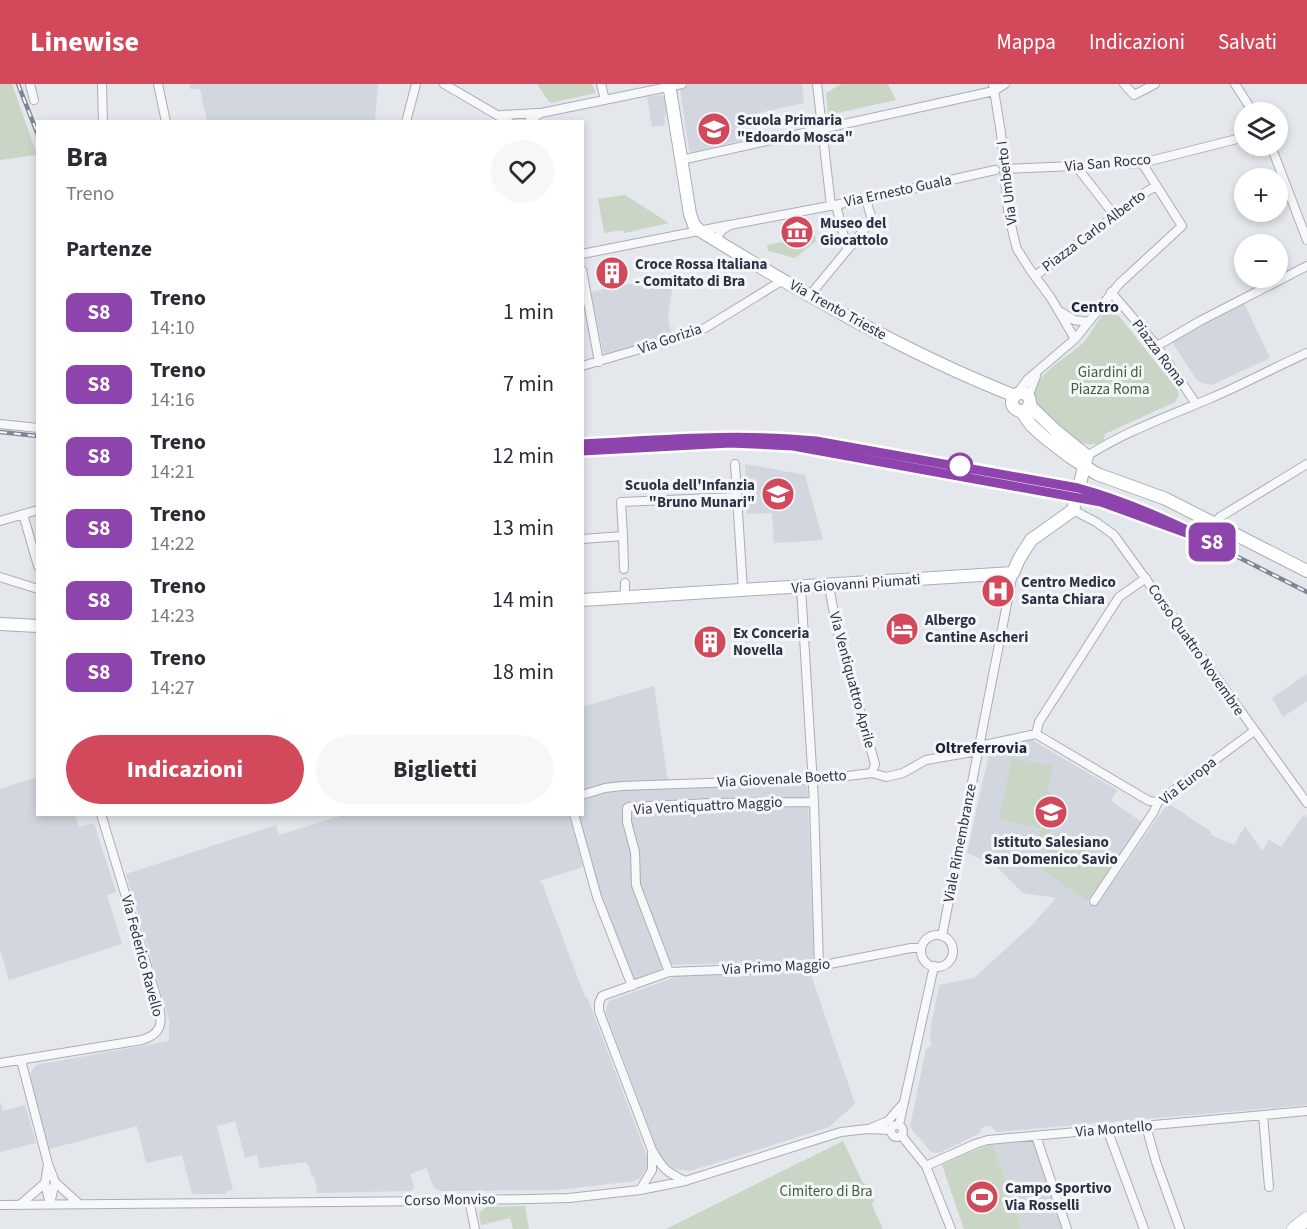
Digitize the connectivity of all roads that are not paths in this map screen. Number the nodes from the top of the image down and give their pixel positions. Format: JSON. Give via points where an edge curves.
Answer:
{"nodes":[{"id":1,"x":30,"y":84,"type":"edge"},
{"id":2,"x":102,"y":84,"type":"edge"},
{"id":3,"x":158,"y":84,"type":"edge"},
{"id":4,"x":416,"y":84,"type":"edge"},
{"id":5,"x":444,"y":84,"type":"edge"},
{"id":6,"x":601,"y":84,"type":"edge"},
{"id":7,"x":817,"y":84,"type":"edge"},
{"id":8,"x":1005,"y":84,"type":"edge"},
{"id":9,"x":1124,"y":84,"type":"edge"},
{"id":10,"x":1155,"y":84,"type":"edge"},
{"id":11,"x":1235,"y":84,"type":"edge"},
{"id":12,"x":674,"y":85,"type":"edge"},
{"id":13,"x":993,"y":87,"type":"edge"},
{"id":14,"x":34,"y":100,"type":"dead end"},
{"id":15,"x":605,"y":100,"type":"junction"},
{"id":16,"x":1247,"y":102,"type":"edge"},
{"id":17,"x":542,"y":113,"type":"junction"},
{"id":18,"x":498,"y":115,"type":"junction"},
{"id":19,"x":103,"y":120,"type":"edge"},
{"id":20,"x":166,"y":120,"type":"edge"},
{"id":21,"x":407,"y":120,"type":"edge"},
{"id":22,"x":505,"y":120,"type":"edge"},
{"id":23,"x":531,"y":120,"type":"edge"},
{"id":24,"x":822,"y":129,"type":"junction"},
{"id":25,"x":1234,"y":140,"type":"edge"},
{"id":26,"x":1274,"y":156,"type":"edge"},
{"id":27,"x":681,"y":160,"type":"junction"},
{"id":28,"x":1142,"y":163,"type":"junction"},
{"id":29,"x":1076,"y":166,"type":"junction"},
{"id":30,"x":1005,"y":169,"type":"junction"},
{"id":31,"x":995,"y":170,"type":"dead end"},
{"id":32,"x":1156,"y":186,"type":"junction"},
{"id":33,"x":866,"y":198,"type":"junction"},
{"id":34,"x":834,"y":205,"type":"junction"},
{"id":35,"x":1115,"y":216,"type":"junction"},
{"id":36,"x":730,"y":225,"type":"junction"},
{"id":37,"x":699,"y":230,"type":"junction"},
{"id":38,"x":715,"y":240,"type":"junction"},
{"id":39,"x":1307,"y":240,"type":"edge"},
{"id":40,"x":847,"y":249,"type":"junction"},
{"id":41,"x":584,"y":254,"type":"edge"},
{"id":42,"x":1307,"y":266,"type":"edge"},
{"id":43,"x":1035,"y":276,"type":"junction"},
{"id":44,"x":584,"y":280,"type":"edge"},
{"id":45,"x":783,"y":280,"type":"junction"},
{"id":46,"x":1111,"y":292,"type":"junction"},
{"id":47,"x":810,"y":295,"type":"junction"},
{"id":48,"x":1056,"y":307,"type":"junction"},
{"id":49,"x":1088,"y":322,"type":"junction"},
{"id":50,"x":1075,"y":339,"type":"junction"},
{"id":51,"x":1157,"y":346,"type":"junction"},
{"id":52,"x":1307,"y":353,"type":"edge"},
{"id":53,"x":600,"y":362,"type":"junction"},
{"id":54,"x":584,"y":366,"type":"edge"},
{"id":55,"x":1020,"y":401,"type":"junction"},
{"id":56,"x":1196,"y":404,"type":"junction"},
{"id":57,"x":0,"y":424,"type":"edge"},
{"id":58,"x":36,"y":428,"type":"edge"},
{"id":59,"x":1071,"y":457,"type":"junction"},
{"id":60,"x":1086,"y":460,"type":"junction"},
{"id":61,"x":735,"y":464,"type":"dead end"},
{"id":62,"x":1307,"y":464,"type":"edge"},
{"id":63,"x":1078,"y":484,"type":"junction"},
{"id":64,"x":737,"y":497,"type":"junction"},
{"id":65,"x":1073,"y":510,"type":"junction"},
{"id":66,"x":36,"y":511,"type":"edge"},
{"id":67,"x":23,"y":514,"type":"junction"},
{"id":68,"x":0,"y":521,"type":"edge"},
{"id":69,"x":1213,"y":524,"type":"junction"},
{"id":70,"x":623,"y":536,"type":"junction"},
{"id":71,"x":584,"y":539,"type":"edge"},
{"id":72,"x":36,"y":559,"type":"edge"},
{"id":73,"x":624,"y":569,"type":"dead end"},
{"id":74,"x":1307,"y":571,"type":"edge"},
{"id":75,"x":1013,"y":573,"type":"junction"},
{"id":76,"x":0,"y":577,"type":"edge"},
{"id":77,"x":1146,"y":578,"type":"junction"},
{"id":78,"x":625,"y":583,"type":"dead end"},
{"id":79,"x":828,"y":586,"type":"junction"},
{"id":80,"x":36,"y":587,"type":"edge"},
{"id":81,"x":801,"y":587,"type":"junction"},
{"id":82,"x":743,"y":591,"type":"junction"},
{"id":83,"x":625,"y":597,"type":"junction"},
{"id":84,"x":584,"y":600,"type":"edge"},
{"id":85,"x":0,"y":624,"type":"edge"},
{"id":86,"x":36,"y":626,"type":"edge"},
{"id":87,"x":1254,"y":730,"type":"junction"},
{"id":88,"x":1036,"y":734,"type":"junction"},
{"id":89,"x":975,"y":750,"type":"junction"},
{"id":90,"x":872,"y":773,"type":"junction"},
{"id":91,"x":813,"y":779,"type":"junction"},
{"id":92,"x":584,"y":794,"type":"edge"},
{"id":93,"x":814,"y":802,"type":"junction"},
{"id":94,"x":1158,"y":802,"type":"junction"},
{"id":95,"x":1307,"y":803,"type":"edge"},
{"id":96,"x":102,"y":816,"type":"edge"},
{"id":97,"x":575,"y":816,"type":"edge"},
{"id":98,"x":1094,"y":901,"type":"dead end"},
{"id":99,"x":942,"y":936,"type":"junction"},
{"id":100,"x":921,"y":948,"type":"junction"},
{"id":101,"x":819,"y":966,"type":"junction"},
{"id":102,"x":934,"y":966,"type":"junction"},
{"id":103,"x":669,"y":972,"type":"junction"},
{"id":104,"x":632,"y":986,"type":"junction"},
{"id":105,"x":21,"y":1060,"type":"junction"},
{"id":106,"x":0,"y":1063,"type":"edge"},
{"id":107,"x":903,"y":1103,"type":"junction"},
{"id":108,"x":1307,"y":1111,"type":"edge"},
{"id":109,"x":1263,"y":1115,"type":"junction"},
{"id":110,"x":1146,"y":1125,"type":"junction"},
{"id":111,"x":894,"y":1128,"type":"junction"},
{"id":112,"x":867,"y":1129,"type":"junction"},
{"id":113,"x":1107,"y":1129,"type":"junction"},
{"id":114,"x":1036,"y":1136,"type":"junction"},
{"id":115,"x":652,"y":1150,"type":"junction"},
{"id":116,"x":48,"y":1164,"type":"junction"},
{"id":117,"x":926,"y":1166,"type":"junction"},
{"id":118,"x":662,"y":1168,"type":"junction"},
{"id":119,"x":652,"y":1170,"type":"junction"},
{"id":120,"x":685,"y":1181,"type":"junction"},
{"id":121,"x":55,"y":1182,"type":"junction"},
{"id":122,"x":45,"y":1183,"type":"junction"},
{"id":123,"x":660,"y":1186,"type":"junction"},
{"id":124,"x":1269,"y":1187,"type":"dead end"},
{"id":125,"x":639,"y":1190,"type":"junction"},
{"id":126,"x":469,"y":1200,"type":"junction"},
{"id":127,"x":0,"y":1204,"type":"edge"},
{"id":128,"x":21,"y":1204,"type":"junction"},
{"id":129,"x":50,"y":1204,"type":"junction"},
{"id":130,"x":79,"y":1204,"type":"junction"},
{"id":131,"x":1307,"y":1219,"type":"edge"},
{"id":132,"x":475,"y":1229,"type":"edge"},
{"id":133,"x":951,"y":1229,"type":"edge"},
{"id":134,"x":1067,"y":1229,"type":"edge"},
{"id":135,"x":1144,"y":1229,"type":"edge"},
{"id":136,"x":1180,"y":1229,"type":"edge"},
{"id":137,"x":1294,"y":1229,"type":"edge"}],
"edges":[{"from":1,"to":14,"type":"street"},
{"from":2,"to":19,"type":"street"},
{"from":3,"to":20,"type":"street"},
{"from":4,"to":21,"type":"street"},
{"from":5,"to":18,"type":"street"},
{"from":6,"to":15,"type":"street"},
{"from":7,"to":24,"type":"street"},
{"from":8,"to":13,"type":"street"},
{"from":9,"to":10,"type":"street","via":[[1134,95]]},
{"from":11,"to":16,"type":"street"},
{"from":12,"to":15,"type":"street"},
{"from":12,"to":27,"type":"main road"},
{"from":13,"to":24,"type":"street"},
{"from":13,"to":30,"type":"street","name":"Via Umberto I"},
{"from":15,"to":17,"type":"street"},
{"from":17,"to":18,"type":"street"},
{"from":17,"to":23,"type":"street"},
{"from":18,"to":22,"type":"street"},
{"from":24,"to":27,"type":"street"},
{"from":24,"to":34,"type":"street"},
{"from":25,"to":28,"type":"street","name":"Via San Rocco"},
{"from":26,"to":39,"type":"street"},
{"from":27,"to":37,"type":"main road","via":[[690,214]]},
{"from":28,"to":29,"type":"street","name":"Via San Rocco"},
{"from":28,"to":32,"type":"street","name":"Piazza Carlo Alberto"},
{"from":29,"to":30,"type":"street","name":"Via San Rocco"},
{"from":29,"to":35,"type":"street"},
{"from":30,"to":43,"type":"street","name":"Via Umberto I","via":[[1008,211],[1017,249]]},
{"from":31,"to":33,"type":"street","name":"Via Ernesto Guala"},
{"from":32,"to":35,"type":"street","name":"Piazza Carlo Alberto"},
{"from":32,"to":46,"type":"street","name":"Piazza Carlo Alberto","via":[[1182,226]]},
{"from":33,"to":34,"type":"street","name":"Via Ernesto Guala"},
{"from":33,"to":40,"type":"street","via":[[872,220]]},
{"from":34,"to":36,"type":"street","name":"Via Ernesto Guala"},
{"from":34,"to":40,"type":"street"},
{"from":35,"to":43,"type":"street","name":"Piazza Carlo Alberto"},
{"from":36,"to":37,"type":"street","name":"Via Ernesto Guala"},
{"from":36,"to":38,"type":"street"},
{"from":37,"to":38,"type":"main road","name":"Via Trento Trieste"},
{"from":37,"to":41,"type":"street","name":"Via Ernesto Guala"},
{"from":38,"to":45,"type":"main road","name":"Via Trento Trieste"},
{"from":40,"to":47,"type":"street"},
{"from":42,"to":51,"type":"street"},
{"from":43,"to":48,"type":"street","name":"Piazza Carlo Alberto"},
{"from":44,"to":53,"type":"street"},
{"from":45,"to":47,"type":"main road","name":"Via Trento Trieste"},
{"from":45,"to":53,"type":"street","name":"Via Gorizia","via":[[705,328]]},
{"from":46,"to":49,"type":"street"},
{"from":46,"to":51,"type":"street","name":"Piazza Roma"},
{"from":47,"to":55,"type":"main road","name":"Via Trento Trieste","via":[[898,343]]},
{"from":48,"to":49,"type":"street","name":"Piazza Carlo Alberto","via":[[1067,317]]},
{"from":48,"to":50,"type":"street","name":"Piazza Carlo Alberto"},
{"from":49,"to":50,"type":"street"},
{"from":50,"to":55,"type":"street","via":[[1028,379]]},
{"from":51,"to":56,"type":"street","name":"Piazza Roma"},
{"from":52,"to":56,"type":"street"},
{"from":53,"to":54,"type":"street","name":"Via Gorizia"},
{"from":55,"to":59,"type":"main road","via":[[1031,425]]},
{"from":55,"to":60,"type":"main road"},
{"from":56,"to":60,"type":"street","name":"Piazza Roma","via":[[1102,446]]},
{"from":57,"to":58,"type":"street"},
{"from":59,"to":60,"type":"main road"},
{"from":59,"to":63,"type":"main road"},
{"from":60,"to":63,"type":"main road"},
{"from":60,"to":69,"type":"main road","via":[[1097,474],[1166,499]]},
{"from":61,"to":64,"type":"street"},
{"from":62,"to":69,"type":"street"},
{"from":63,"to":65,"type":"main road"},
{"from":64,"to":70,"type":"street","via":[[621,502]]},
{"from":64,"to":82,"type":"street"},
{"from":65,"to":75,"type":"main road","via":[[1031,540]]},
{"from":65,"to":77,"type":"street","name":"Corso Quattro Novembre","via":[[1109,530]]},
{"from":66,"to":67,"type":"street"},
{"from":67,"to":68,"type":"street"},
{"from":67,"to":72,"type":"street"},
{"from":69,"to":74,"type":"main road"},
{"from":70,"to":71,"type":"street"},
{"from":70,"to":73,"type":"street"},
{"from":75,"to":79,"type":"main road","name":"Via Giovanni Piumati"},
{"from":75,"to":89,"type":"street","name":"Viale Rimembranze"},
{"from":76,"to":80,"type":"street"},
{"from":77,"to":87,"type":"street","name":"Corso Quattro Novembre"},
{"from":77,"to":88,"type":"street","via":[[1119,597],[1039,722]]},
{"from":78,"to":83,"type":"street"},
{"from":79,"to":81,"type":"main road","name":"Via Giovanni Piumati"},
{"from":79,"to":90,"type":"street","name":"Via Ventiquattro Aprile","via":[[841,647],[875,764]]},
{"from":81,"to":82,"type":"main road","name":"Via Giovanni Piumati"},
{"from":81,"to":91,"type":"street"},
{"from":82,"to":83,"type":"main road","name":"Via Giovanni Piumati"},
{"from":83,"to":84,"type":"main road","name":"Via Giovanni Piumati"},
{"from":85,"to":86,"type":"main road"},
{"from":87,"to":94,"type":"street","name":"Via Europa"},
{"from":87,"to":95,"type":"street","name":"Corso Quattro Novembre"},
{"from":88,"to":89,"type":"street","name":"Via Giovenale Boetto"},
{"from":88,"to":94,"type":"street","via":[[1149,801]]},
{"from":89,"to":90,"type":"street","name":"Via Giovenale Boetto","via":[[926,760],[886,777]]},
{"from":89,"to":99,"type":"street","name":"Viale Rimembranze"},
{"from":90,"to":91,"type":"street","name":"Via Giovenale Boetto"},
{"from":91,"to":92,"type":"street","name":"Via Giovenale Boetto","via":[[622,786]]},
{"from":91,"to":93,"type":"street"},
{"from":93,"to":101,"type":"street"},
{"from":93,"to":103,"type":"street","name":"Via Ventiquattro Maggio","via":[[627,808],[636,885]]},
{"from":94,"to":98,"type":"street","name":"Via Europa"},
{"from":96,"to":105,"type":"street","name":"Via Federico Ravello","via":[[159,1006],[158,1030],[142,1040]]},
{"from":97,"to":104,"type":"street","via":[[597,897]]},
{"from":99,"to":100,"type":"street","via":[[930,936]]},
{"from":99,"to":102,"type":"street","via":[[951,944],[952,954],[943,965]]},
{"from":100,"to":101,"type":"street","name":"Via Primo Maggio"},
{"from":100,"to":102,"type":"street","via":[[922,958]]},
{"from":101,"to":103,"type":"street","name":"Via Primo Maggio"},
{"from":102,"to":107,"type":"street"},
{"from":103,"to":104,"type":"street","name":"Via Primo Maggio"},
{"from":104,"to":115,"type":"street","name":"Via Primo Maggio","via":[[602,996],[599,1011]]},
{"from":105,"to":106,"type":"street"},
{"from":105,"to":116,"type":"street"},
{"from":107,"to":111,"type":"street"},
{"from":107,"to":112,"type":"street","via":[[888,1121]]},
{"from":108,"to":109,"type":"street","name":"Via Montello"},
{"from":109,"to":110,"type":"street","name":"Via Montello"},
{"from":109,"to":124,"type":"street"},
{"from":110,"to":113,"type":"street","name":"Via Montello"},
{"from":110,"to":136,"type":"street"},
{"from":111,"to":112,"type":"street","name":"Corso Monviso"},
{"from":111,"to":117,"type":"street","via":[[903,1130],[901,1136]]},
{"from":112,"to":120,"type":"street","name":"Corso Monviso","via":[[841,1132]]},
{"from":113,"to":114,"type":"street","name":"Via Montello"},
{"from":113,"to":135,"type":"street"},
{"from":114,"to":117,"type":"street","name":"Via Montello","via":[[975,1144]]},
{"from":114,"to":134,"type":"street"},
{"from":115,"to":118,"type":"street","name":"Via Primo Maggio"},
{"from":115,"to":119,"type":"street","name":"Via Primo Maggio"},
{"from":116,"to":121,"type":"street"},
{"from":116,"to":122,"type":"street"},
{"from":117,"to":133,"type":"street"},
{"from":118,"to":120,"type":"street"},
{"from":118,"to":123,"type":"street"},
{"from":119,"to":123,"type":"street","name":"Via Primo Maggio"},
{"from":119,"to":125,"type":"street"},
{"from":120,"to":123,"type":"street","name":"Corso Monviso"},
{"from":121,"to":129,"type":"street"},
{"from":121,"to":130,"type":"street"},
{"from":122,"to":128,"type":"street"},
{"from":122,"to":129,"type":"street"},
{"from":123,"to":125,"type":"street","name":"Corso Monviso"},
{"from":125,"to":126,"type":"street","name":"Corso Monviso"},
{"from":126,"to":130,"type":"street","name":"Corso Monviso"},
{"from":126,"to":132,"type":"street"},
{"from":127,"to":128,"type":"street","name":"Corso Monviso"},
{"from":128,"to":129,"type":"street","name":"Corso Monviso"},
{"from":129,"to":130,"type":"street","name":"Corso Monviso"},
{"from":131,"to":137,"type":"main road"}]}
